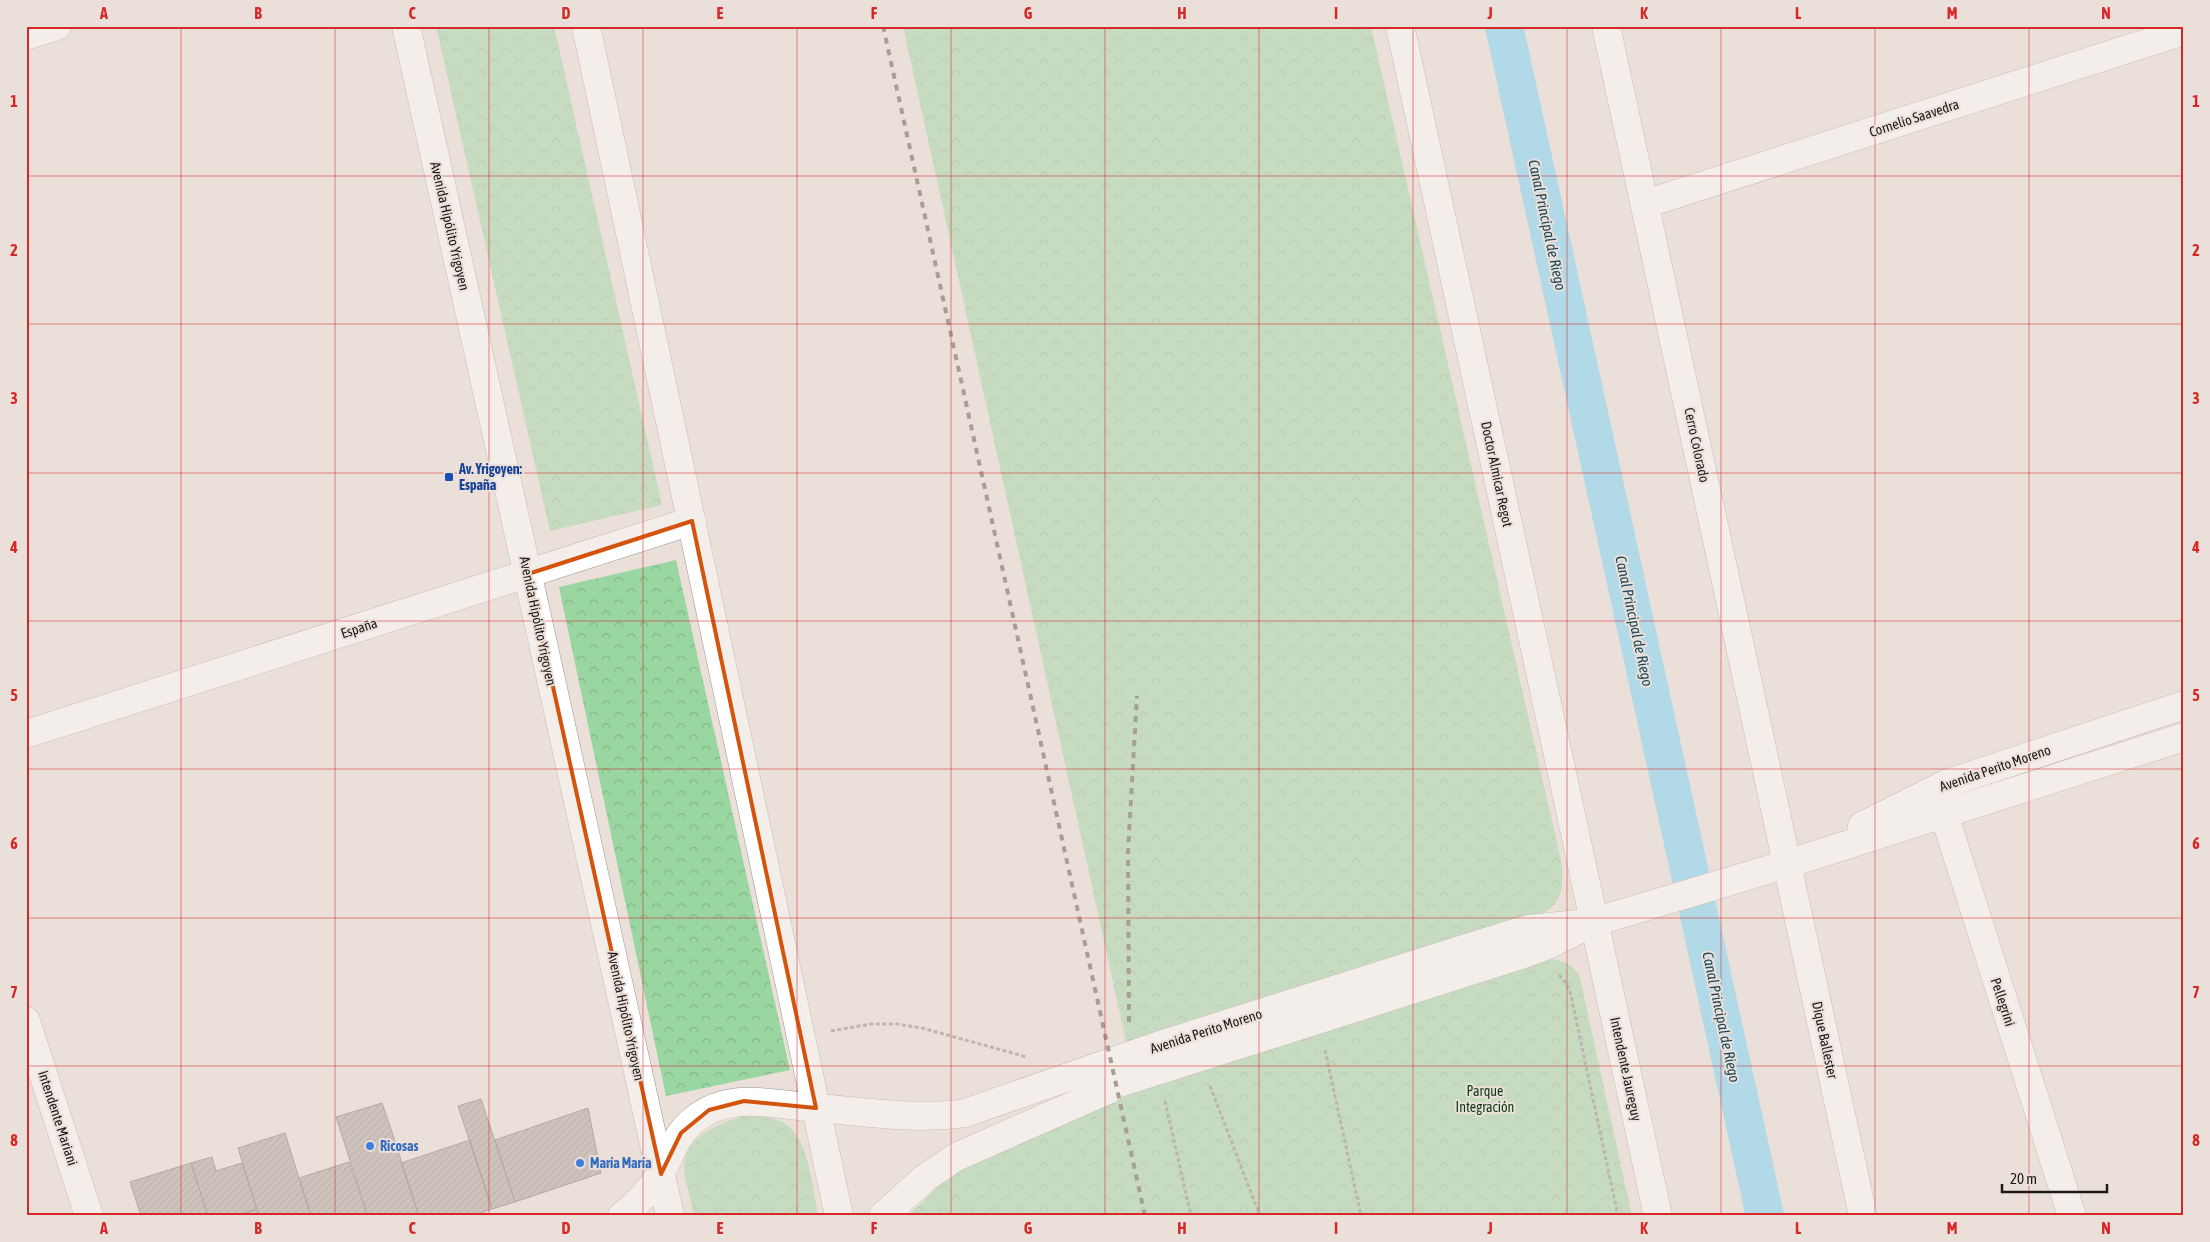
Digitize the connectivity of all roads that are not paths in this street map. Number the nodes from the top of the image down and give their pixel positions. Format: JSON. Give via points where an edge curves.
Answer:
{"nodes":[{"id":1,"x":57,"y":26,"type":"edge"},
{"id":2,"x":406,"y":26,"type":"edge"},
{"id":3,"x":586,"y":26,"type":"edge"},
{"id":4,"x":1400,"y":26,"type":"edge"},
{"id":5,"x":1606,"y":26,"type":"edge"},
{"id":6,"x":2184,"y":31,"type":"edge"},
{"id":7,"x":26,"y":36,"type":"edge"},
{"id":8,"x":1645,"y":204,"type":"junction"},
{"id":9,"x":692,"y":521,"type":"junction"},
{"id":10,"x":528,"y":574,"type":"junction"},
{"id":11,"x":2184,"y":705,"type":"edge"},
{"id":12,"x":26,"y":734,"type":"edge"},
{"id":13,"x":2184,"y":737,"type":"edge"},
{"id":14,"x":1939,"y":801,"type":"junction"},
{"id":15,"x":1787,"y":864,"type":"junction"},
{"id":16,"x":1594,"y":922,"type":"junction"},
{"id":17,"x":26,"y":1021,"type":"edge"},
{"id":18,"x":816,"y":1108,"type":"junction"},
{"id":19,"x":661,"y":1174,"type":"junction"},
{"id":20,"x":89,"y":1216,"type":"edge"},
{"id":21,"x":622,"y":1216,"type":"edge"},
{"id":22,"x":670,"y":1216,"type":"edge"},
{"id":23,"x":839,"y":1216,"type":"edge"},
{"id":24,"x":883,"y":1216,"type":"edge"},
{"id":25,"x":1658,"y":1216,"type":"edge"},
{"id":26,"x":1863,"y":1216,"type":"edge"},
{"id":27,"x":2072,"y":1216,"type":"edge"}],
"edges":[{"from":1,"to":7,"type":"street"},
{"from":2,"to":10,"type":"street","name":"Avenida Hipólito Yrigoyen"},
{"from":3,"to":9,"type":"street"},
{"from":4,"to":16,"type":"street","name":"Doctor Almicar Regot"},
{"from":5,"to":8,"type":"street","name":"Cerro Colorado"},
{"from":6,"to":8,"type":"street","name":"Cornelio Saavedra"},
{"from":8,"to":15,"type":"street","name":"Cerro Colorado"},
{"from":9,"to":10,"type":"street","name":"España"},
{"from":9,"to":18,"type":"street"},
{"from":10,"to":12,"type":"street","name":"España"},
{"from":10,"to":19,"type":"street","name":"Avenida Hipólito Yrigoyen"},
{"from":11,"to":14,"type":"street","name":"Avenida Perito Moreno","via":[[1963,777]]},
{"from":13,"to":14,"type":"street","name":"Avenida Perito Moreno"},
{"from":14,"to":15,"type":"street","name":"Avenida Perito Moreno"},
{"from":14,"to":27,"type":"street","name":"Pellegrini"},
{"from":15,"to":16,"type":"street","name":"Avenida Perito Moreno"},
{"from":15,"to":26,"type":"street","name":"Dique Ballester"},
{"from":16,"to":18,"type":"street","name":"Avenida Perito Moreno","via":[[1514,933],[1163,1044],[965,1113],[937,1116]]},
{"from":16,"to":24,"type":"street","name":"Avenida Perito Moreno","via":[[1518,956],[1116,1084],[956,1157],[925,1178]]},
{"from":16,"to":25,"type":"street","name":"Intendente Jaureguy"},
{"from":17,"to":20,"type":"street","name":"Intendente Mariani"},
{"from":18,"to":19,"type":"street","name":"Avenida Perito Moreno","via":[[744,1101],[709,1110],[681,1132]]},
{"from":18,"to":23,"type":"street"},
{"from":19,"to":21,"type":"street","name":"Avenida Perito Moreno","via":[[647,1194]]},
{"from":19,"to":22,"type":"street","name":"Avenida Hipólito Yrigoyen"}]}
